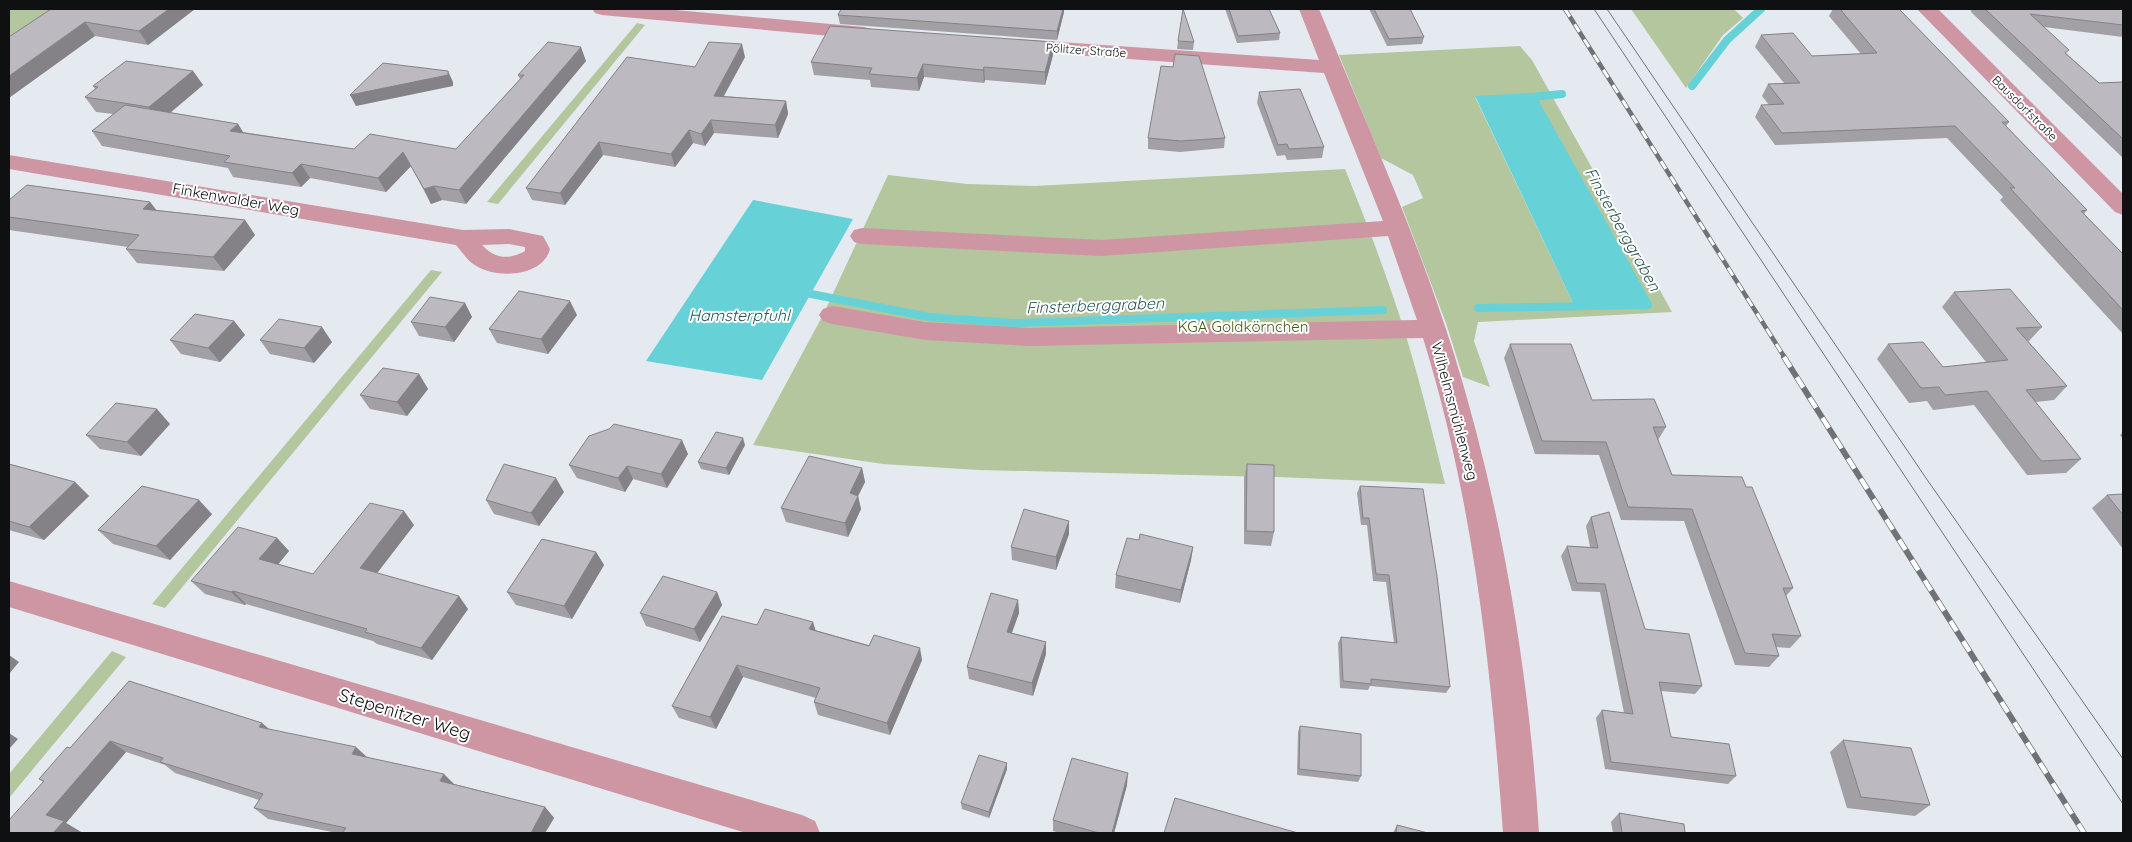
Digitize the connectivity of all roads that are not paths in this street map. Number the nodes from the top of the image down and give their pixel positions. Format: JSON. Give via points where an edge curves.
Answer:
{"nodes":[{"id":1,"x":602,"y":9,"type":"edge"},
{"id":2,"x":1308,"y":9,"type":"edge"},
{"id":3,"x":1927,"y":9,"type":"edge"},
{"id":4,"x":883,"y":35,"type":"edge"},
{"id":5,"x":993,"y":43,"type":"edge"},
{"id":6,"x":1332,"y":67,"type":"junction"},
{"id":7,"x":9,"y":162,"type":"edge"},
{"id":8,"x":2123,"y":207,"type":"edge"},
{"id":9,"x":1397,"y":228,"type":"junction"},
{"id":10,"x":862,"y":236,"type":"dead end"},
{"id":11,"x":463,"y":238,"type":"dead end"},
{"id":12,"x":832,"y":315,"type":"dead end"},
{"id":13,"x":1433,"y":329,"type":"junction"},
{"id":14,"x":9,"y":594,"type":"edge"},
{"id":15,"x":802,"y":833,"type":"edge"},
{"id":16,"x":1521,"y":833,"type":"edge"}],
"edges":[{"from":1,"to":4,"type":"street"},
{"from":2,"to":6,"type":"street","name":"Wilhelmsmühlenweg"},
{"from":3,"to":8,"type":"street","name":"Bausdorfstraße"},
{"from":5,"to":6,"type":"street","name":"Pölitzer Straße"},
{"from":6,"to":9,"type":"street","name":"Wilhelmsmühlenweg"},
{"from":7,"to":11,"type":"street","name":"Finkenwalder Weg"},
{"from":9,"to":10,"type":"street","via":[[1102,248]]},
{"from":9,"to":13,"type":"street","name":"Wilhelmsmühlenweg"},
{"from":12,"to":13,"type":"street","via":[[925,330],[1029,337]]},
{"from":13,"to":16,"type":"street","name":"Wilhelmsmühlenweg","via":[[1464,438],[1490,562],[1503,651]]},
{"from":14,"to":15,"type":"street","name":"Stepenitzer Weg"}]}
